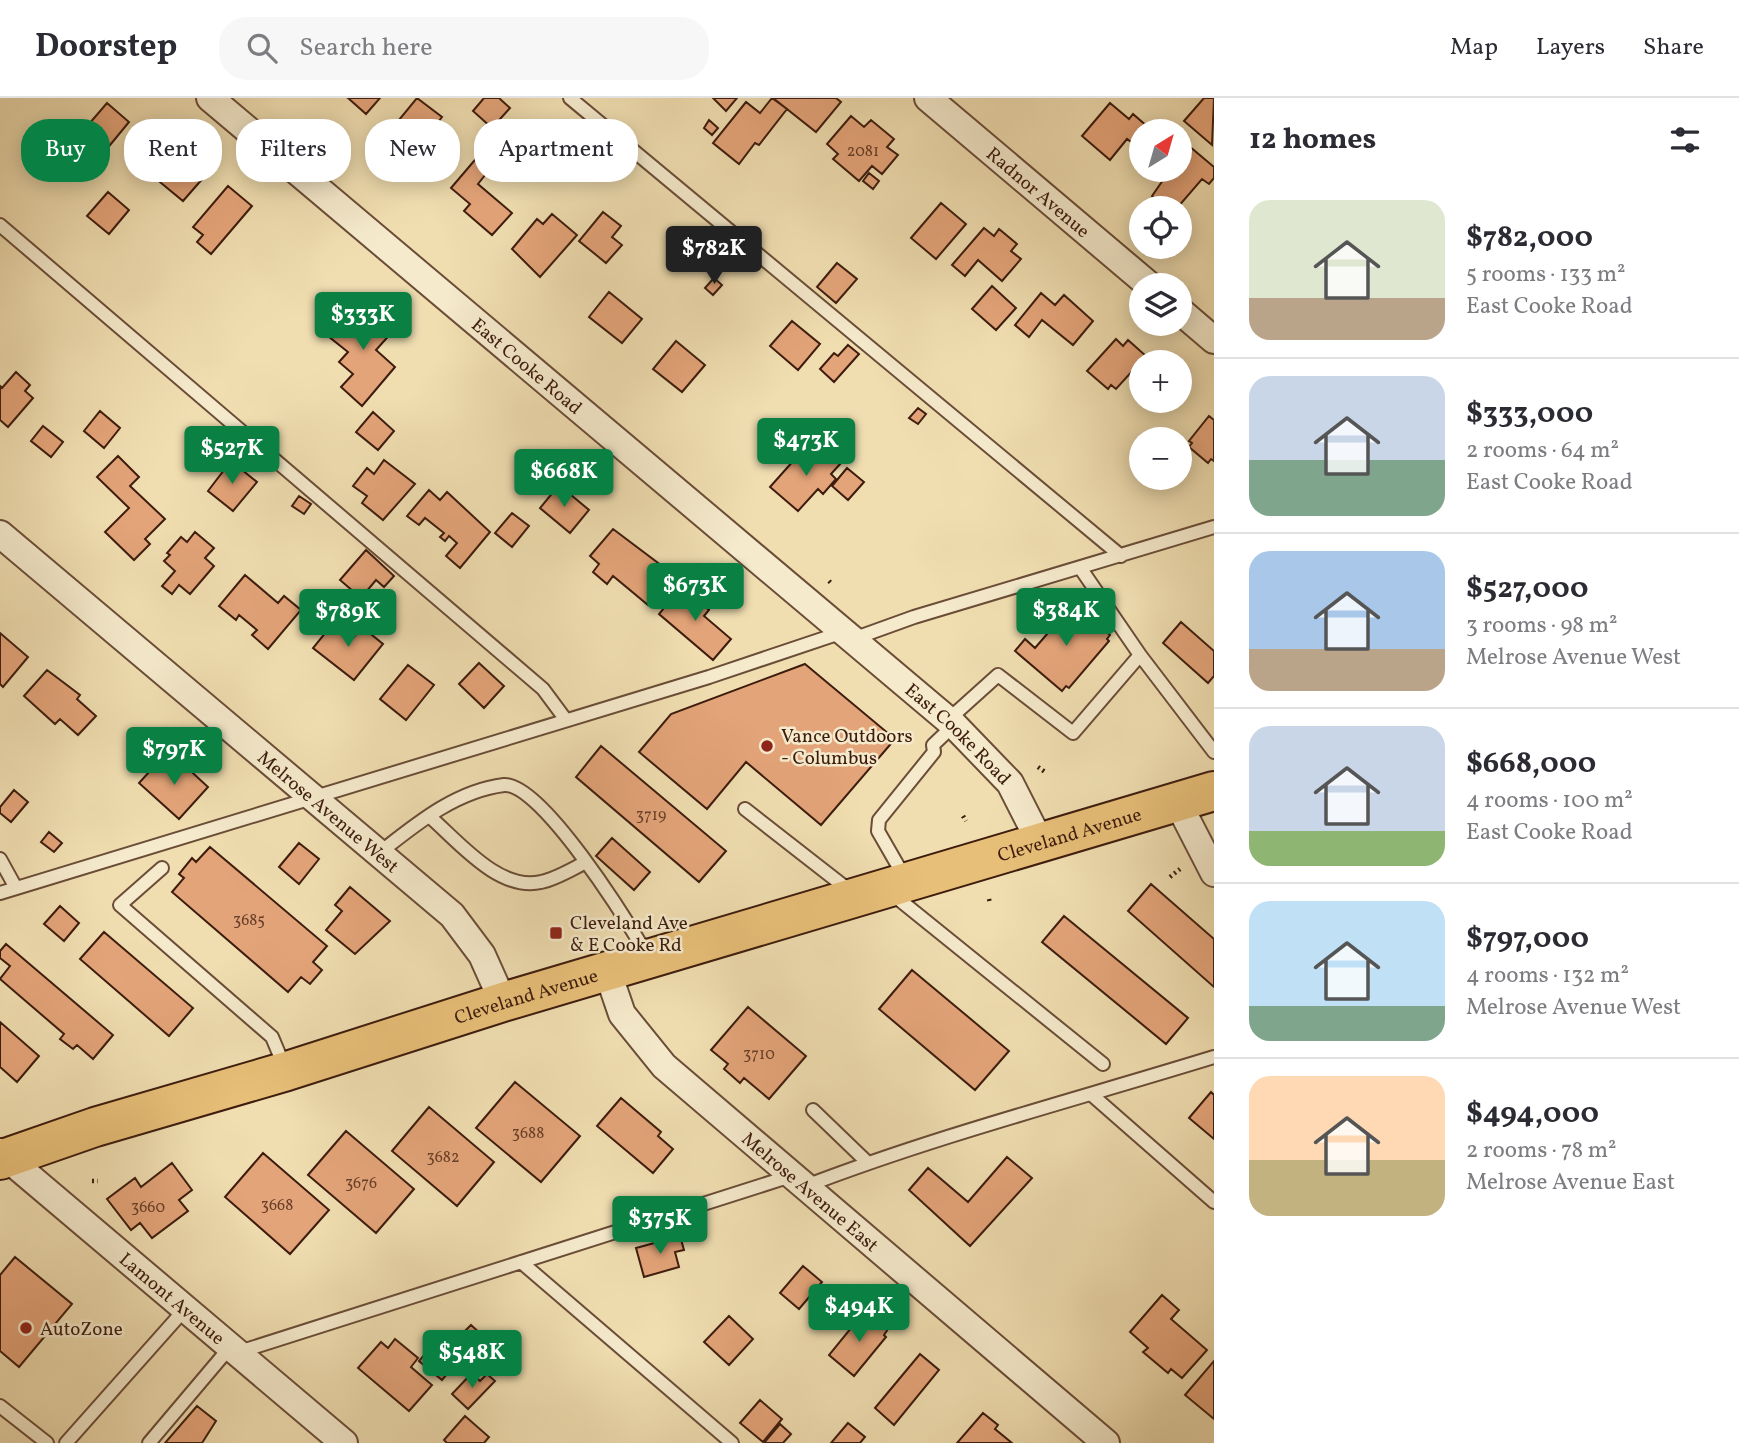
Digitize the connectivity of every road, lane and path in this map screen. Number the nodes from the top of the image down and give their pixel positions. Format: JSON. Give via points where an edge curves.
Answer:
{"nodes":[{"id":1,"x":210,"y":98,"type":"edge"},
{"id":2,"x":570,"y":98,"type":"edge"},
{"id":3,"x":928,"y":98,"type":"edge"},
{"id":4,"x":0,"y":225,"type":"edge"},
{"id":5,"x":1135,"y":273,"type":"edge"},
{"id":6,"x":1192,"y":321,"type":"edge"},
{"id":7,"x":1214,"y":340,"type":"edge"},
{"id":8,"x":1213,"y":530,"type":"edge"},
{"id":9,"x":0,"y":534,"type":"edge"},
{"id":10,"x":1121,"y":556,"type":"junction"},
{"id":11,"x":1081,"y":569,"type":"junction"},
{"id":12,"x":848,"y":636,"type":"junction"},
{"id":13,"x":1140,"y":655,"type":"junction"},
{"id":14,"x":566,"y":720,"type":"junction"},
{"id":15,"x":951,"y":722,"type":"junction"},
{"id":16,"x":1214,"y":752,"type":"edge"},
{"id":17,"x":1214,"y":791,"type":"edge"},
{"id":18,"x":311,"y":798,"type":"junction"},
{"id":19,"x":1178,"y":803,"type":"junction"},
{"id":20,"x":746,"y":808,"type":"dead end"},
{"id":21,"x":429,"y":816,"type":"junction"},
{"id":22,"x":1041,"y":844,"type":"junction"},
{"id":23,"x":378,"y":853,"type":"junction"},
{"id":24,"x":0,"y":859,"type":"edge"},
{"id":25,"x":586,"y":862,"type":"junction"},
{"id":26,"x":162,"y":869,"type":"dead end"},
{"id":27,"x":1180,"y":869,"type":"dead end"},
{"id":28,"x":1214,"y":873,"type":"edge"},
{"id":29,"x":1170,"y":877,"type":"dead end"},
{"id":30,"x":16,"y":888,"type":"junction"},
{"id":31,"x":883,"y":889,"type":"junction"},
{"id":32,"x":0,"y":893,"type":"edge"},
{"id":33,"x":650,"y":960,"type":"junction"},
{"id":34,"x":608,"y":973,"type":"junction"},
{"id":35,"x":503,"y":1002,"type":"junction"},
{"id":36,"x":1214,"y":1057,"type":"edge"},
{"id":37,"x":1103,"y":1064,"type":"dead end"},
{"id":38,"x":286,"y":1071,"type":"junction"},
{"id":39,"x":1092,"y":1095,"type":"junction"},
{"id":40,"x":813,"y":1111,"type":"dead end"},
{"id":41,"x":2,"y":1156,"type":"edge"},
{"id":42,"x":868,"y":1163,"type":"junction"},
{"id":43,"x":800,"y":1180,"type":"junction"},
{"id":44,"x":1214,"y":1202,"type":"edge"},
{"id":45,"x":521,"y":1262,"type":"junction"},
{"id":46,"x":186,"y":1308,"type":"junction"},
{"id":47,"x":234,"y":1350,"type":"junction"},
{"id":48,"x":0,"y":1406,"type":"edge"},
{"id":49,"x":47,"y":1443,"type":"edge"},
{"id":50,"x":66,"y":1443,"type":"edge"},
{"id":51,"x":149,"y":1443,"type":"edge"},
{"id":52,"x":344,"y":1443,"type":"edge"},
{"id":53,"x":732,"y":1443,"type":"edge"},
{"id":54,"x":1106,"y":1443,"type":"edge"}],
"edges":[{"from":1,"to":12,"type":"street","name":"East Cooke Road"},
{"from":2,"to":10,"type":"lane"},
{"from":3,"to":5,"type":"street","name":"Radnor Avenue"},
{"from":4,"to":14,"type":"lane","via":[[543,689]]},
{"from":6,"to":7,"type":"street"},
{"from":8,"to":10,"type":"lane"},
{"from":9,"to":18,"type":"street","name":"Melrose Avenue West"},
{"from":10,"to":11,"type":"lane"},
{"from":11,"to":12,"type":"lane"},
{"from":11,"to":13,"type":"lane"},
{"from":12,"to":14,"type":"lane"},
{"from":12,"to":15,"type":"street","name":"East Cooke Road"},
{"from":13,"to":15,"type":"lane","via":[[1073,733],[998,675]]},
{"from":13,"to":16,"type":"lane"},
{"from":14,"to":18,"type":"lane"},
{"from":15,"to":22,"type":"street","name":"East Cooke Road","via":[[1010,783]]},
{"from":15,"to":31,"type":"lane","via":[[933,745],[934,752],[879,820]]},
{"from":17,"to":19,"type":"main road","name":"Cleveland Avenue"},
{"from":18,"to":23,"type":"street","name":"Melrose Avenue West"},
{"from":18,"to":30,"type":"lane"},
{"from":19,"to":22,"type":"main road","name":"Cleveland Avenue"},
{"from":19,"to":28,"type":"street"},
{"from":20,"to":31,"type":"lane"},
{"from":21,"to":23,"type":"lane"},
{"from":21,"to":25,"type":"lane","via":[[499,876],[522,883],[541,882]]},
{"from":21,"to":25,"type":"lane","via":[[451,800],[505,785],[518,788],[542,806]]},
{"from":22,"to":31,"type":"main road","name":"Cleveland Avenue"},
{"from":23,"to":35,"type":"street","name":"Melrose Avenue West","via":[[469,934]]},
{"from":24,"to":30,"type":"lane"},
{"from":25,"to":33,"type":"lane"},
{"from":26,"to":38,"type":"lane","via":[[120,905],[272,1037]]},
{"from":27,"to":29,"type":"path"},
{"from":30,"to":32,"type":"lane"},
{"from":31,"to":33,"type":"main road","name":"Cleveland Avenue"},
{"from":31,"to":37,"type":"lane"},
{"from":33,"to":34,"type":"main road","name":"Cleveland Avenue"},
{"from":34,"to":35,"type":"main road","name":"Cleveland Avenue"},
{"from":34,"to":43,"type":"street","name":"Melrose Avenue East","via":[[622,1014],[637,1037],[664,1066]]},
{"from":35,"to":38,"type":"main road","name":"Cleveland Avenue"},
{"from":36,"to":39,"type":"lane"},
{"from":38,"to":41,"type":"main road","name":"Cleveland Avenue"},
{"from":39,"to":42,"type":"lane"},
{"from":39,"to":44,"type":"lane"},
{"from":40,"to":42,"type":"lane"},
{"from":41,"to":46,"type":"street","name":"Lamont Avenue"},
{"from":42,"to":43,"type":"lane"},
{"from":43,"to":45,"type":"lane"},
{"from":43,"to":54,"type":"street","name":"Melrose Avenue East"},
{"from":45,"to":47,"type":"lane"},
{"from":45,"to":53,"type":"lane"},
{"from":46,"to":47,"type":"street","name":"Lamont Avenue"},
{"from":46,"to":50,"type":"lane"},
{"from":47,"to":51,"type":"lane"},
{"from":47,"to":52,"type":"street","name":"Lamont Avenue"},
{"from":48,"to":49,"type":"lane"}]}
